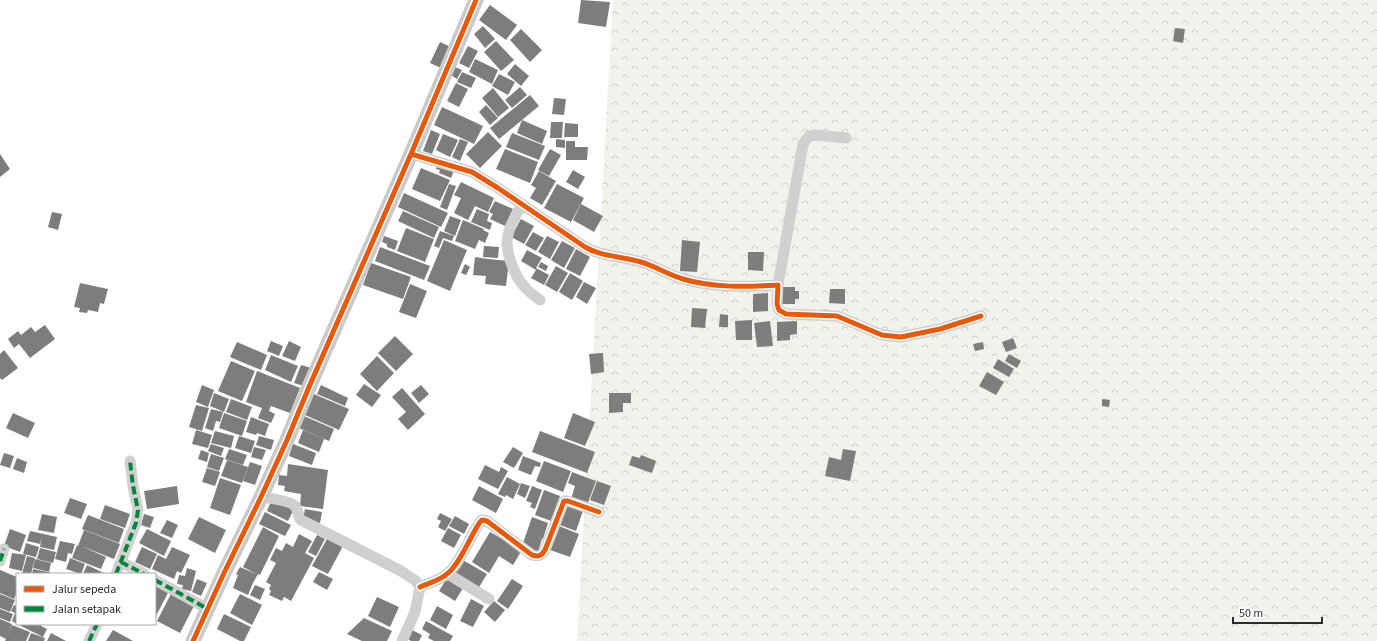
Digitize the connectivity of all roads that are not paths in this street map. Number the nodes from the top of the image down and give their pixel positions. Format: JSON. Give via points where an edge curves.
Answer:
{"nodes":[{"id":1,"x":476,"y":0,"type":"edge"},
{"id":2,"x":846,"y":138,"type":"dead end"},
{"id":3,"x":411,"y":154,"type":"junction"},
{"id":4,"x":522,"y":204,"type":"junction"},
{"id":5,"x":778,"y":284,"type":"junction"},
{"id":6,"x":540,"y":300,"type":"dead end"},
{"id":7,"x":981,"y":316,"type":"dead end"},
{"id":8,"x":130,"y":461,"type":"dead end"},
{"id":9,"x":261,"y":497,"type":"junction"},
{"id":10,"x":599,"y":512,"type":"dead end"},
{"id":11,"x":4,"y":549,"type":"dead end"},
{"id":12,"x":0,"y":561,"type":"edge"},
{"id":13,"x":121,"y":562,"type":"junction"},
{"id":14,"x":116,"y":573,"type":"edge"},
{"id":15,"x":142,"y":573,"type":"edge"},
{"id":16,"x":448,"y":574,"type":"junction"},
{"id":17,"x":156,"y":581,"type":"edge"},
{"id":18,"x":420,"y":588,"type":"junction"},
{"id":19,"x":489,"y":599,"type":"dead end"},
{"id":20,"x":208,"y":609,"type":"junction"},
{"id":21,"x":97,"y":625,"type":"edge"},
{"id":22,"x":89,"y":641,"type":"edge"},
{"id":23,"x":193,"y":641,"type":"edge"},
{"id":24,"x":402,"y":641,"type":"edge"}],
"edges":[{"from":1,"to":3,"type":"street"},
{"from":2,"to":5,"type":"street","via":[[816,135],[809,136],[803,144]]},
{"from":3,"to":4,"type":"street","via":[[472,172]]},
{"from":3,"to":9,"type":"street"},
{"from":4,"to":5,"type":"street","via":[[598,253],[640,262],[702,283],[760,286]]},
{"from":4,"to":6,"type":"street","via":[[506,243],[517,277],[525,288]]},
{"from":5,"to":7,"type":"street","via":[[777,304],[779,310],[786,314],[837,316],[888,336],[912,335]]},
{"from":8,"to":13,"type":"street","via":[[138,510],[136,523]]},
{"from":9,"to":18,"type":"street","via":[[292,503],[301,520],[402,571],[416,581]]},
{"from":9,"to":20,"type":"street"},
{"from":10,"to":16,"type":"street","via":[[568,500],[564,501],[545,550],[538,556],[532,555],[482,520]]},
{"from":11,"to":12,"type":"street"},
{"from":13,"to":14,"type":"street"},
{"from":13,"to":15,"type":"street"},
{"from":16,"to":18,"type":"street"},
{"from":16,"to":19,"type":"street"},
{"from":17,"to":20,"type":"street"},
{"from":18,"to":24,"type":"street","via":[[415,612]]},
{"from":20,"to":23,"type":"street"},
{"from":21,"to":22,"type":"street"}]}
